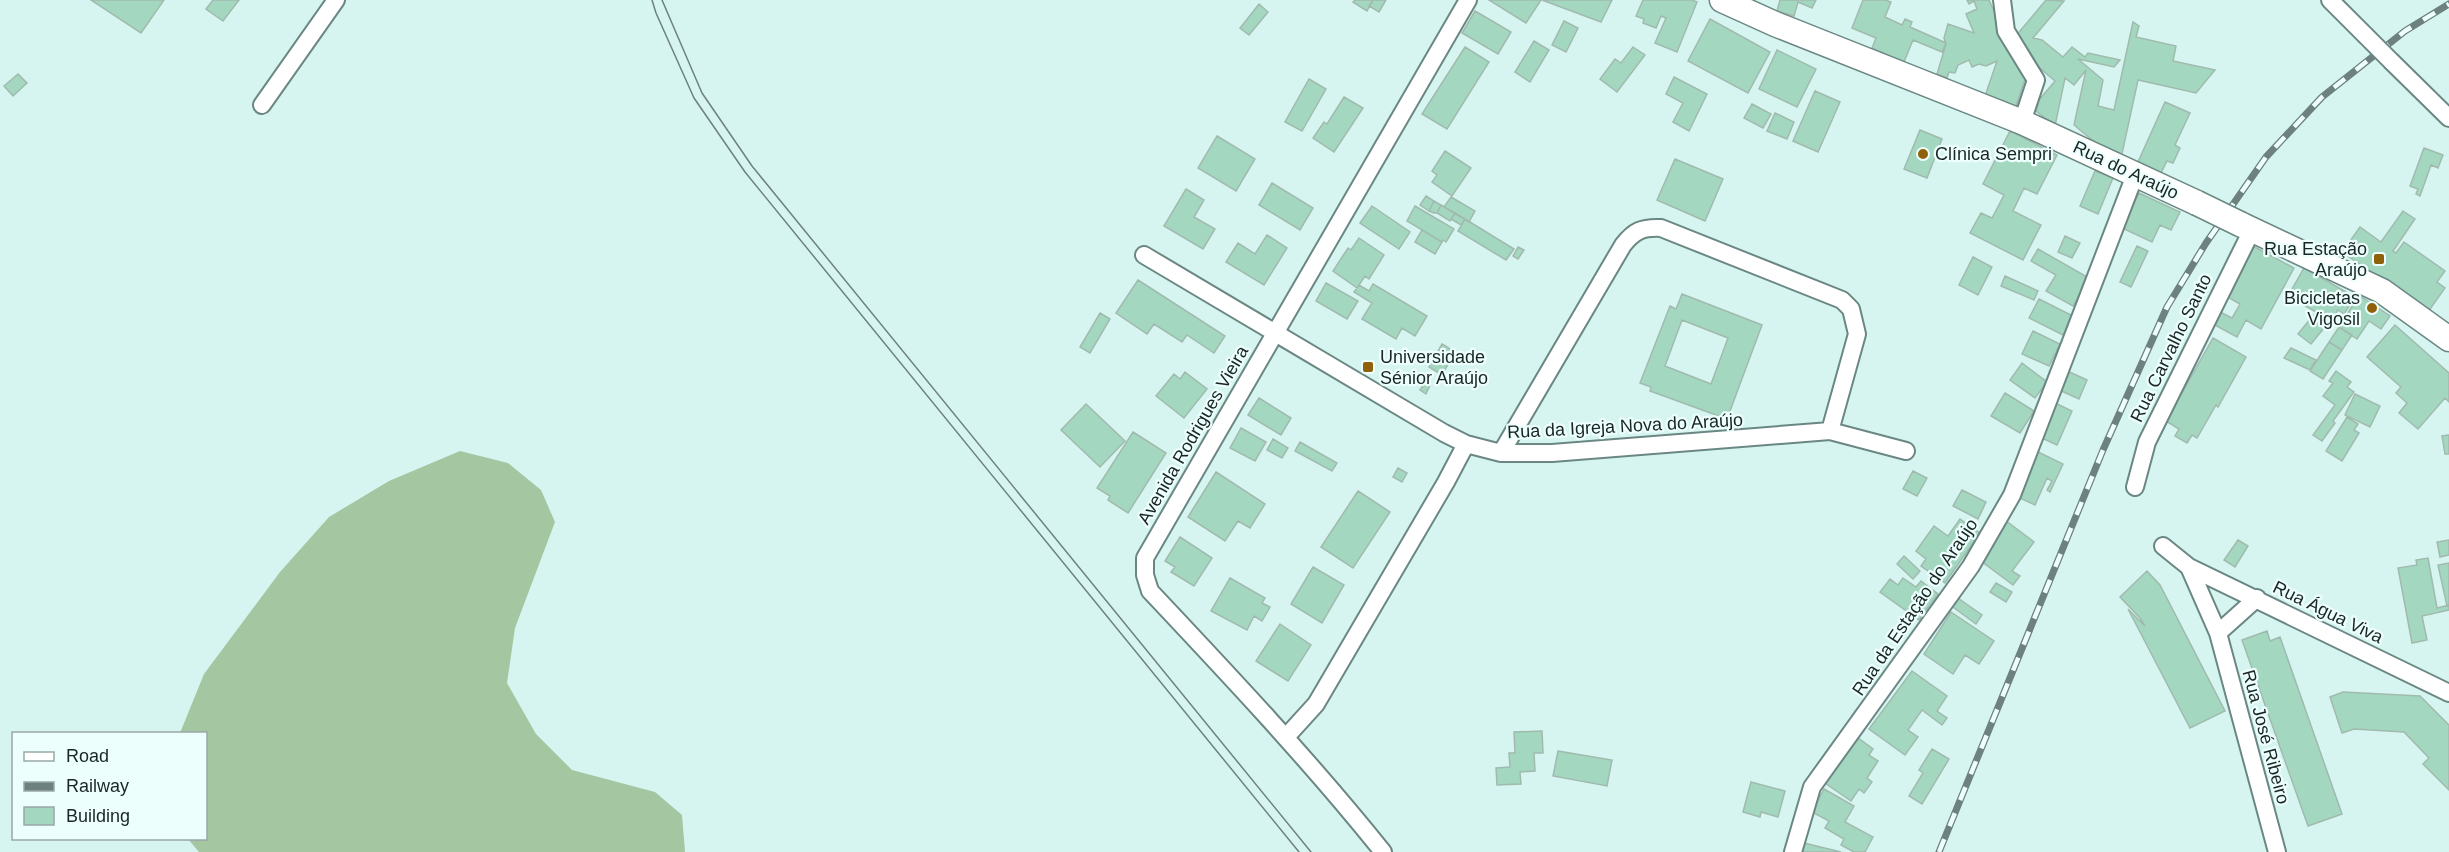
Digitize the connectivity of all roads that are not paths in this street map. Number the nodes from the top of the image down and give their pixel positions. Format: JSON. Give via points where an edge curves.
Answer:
{"nodes":[{"id":1,"x":336,"y":0,"type":"edge"},
{"id":2,"x":1468,"y":0,"type":"edge"},
{"id":3,"x":1722,"y":0,"type":"edge"},
{"id":4,"x":2002,"y":0,"type":"edge"},
{"id":5,"x":2330,"y":0,"type":"edge"},
{"id":6,"x":262,"y":105,"type":"dead end"},
{"id":7,"x":2449,"y":118,"type":"edge"},
{"id":8,"x":2022,"y":122,"type":"junction"},
{"id":9,"x":2135,"y":175,"type":"junction"},
{"id":10,"x":2246,"y":227,"type":"junction"},
{"id":11,"x":1144,"y":255,"type":"dead end"},
{"id":12,"x":1275,"y":330,"type":"junction"},
{"id":13,"x":2447,"y":334,"type":"edge"},
{"id":14,"x":1830,"y":431,"type":"junction"},
{"id":15,"x":1466,"y":444,"type":"junction"},
{"id":16,"x":1906,"y":451,"type":"dead end"},
{"id":17,"x":1501,"y":453,"type":"junction"},
{"id":18,"x":2135,"y":487,"type":"dead end"},
{"id":19,"x":2163,"y":546,"type":"dead end"},
{"id":20,"x":2189,"y":567,"type":"junction"},
{"id":21,"x":2257,"y":598,"type":"junction"},
{"id":22,"x":2218,"y":633,"type":"junction"},
{"id":23,"x":2449,"y":693,"type":"edge"},
{"id":24,"x":1286,"y":737,"type":"junction"},
{"id":25,"x":1383,"y":852,"type":"edge"},
{"id":26,"x":1793,"y":852,"type":"edge"},
{"id":27,"x":2277,"y":852,"type":"edge"}],
"edges":[{"from":1,"to":6,"type":"street"},
{"from":2,"to":12,"type":"street","name":"Avenida Rodrigues Vieira"},
{"from":3,"to":8,"type":"main road","name":"Rua do Araújo"},
{"from":4,"to":8,"type":"street","via":[[2006,31],[2036,80]]},
{"from":5,"to":7,"type":"street","bridge":true},
{"from":8,"to":9,"type":"main road","name":"Rua do Araújo"},
{"from":9,"to":10,"type":"main road","name":"Rua do Araújo","bridge":true},
{"from":9,"to":26,"type":"street","name":"Rua da Estação do Araújo","via":[[2012,495],[1971,566],[1812,787]]},
{"from":10,"to":13,"type":"main road","name":"Rua do Araújo","via":[[2382,291]]},
{"from":10,"to":18,"type":"street","name":"Rua Carvalho Santo","via":[[2146,442]]},
{"from":11,"to":12,"type":"street","name":"Rua da Igreja Nova do Araújo"},
{"from":12,"to":15,"type":"street","name":"Rua da Igreja Nova do Araújo"},
{"from":12,"to":24,"type":"street","name":"Avenida Rodrigues Vieira","via":[[1145,558],[1145,575],[1150,591]]},
{"from":14,"to":16,"type":"street","name":"Rua da Igreja Nova do Araújo"},
{"from":14,"to":17,"type":"street","name":"Rua da Igreja Nova do Araújo","via":[[1552,453]]},
{"from":14,"to":17,"type":"street","via":[[1857,334],[1851,309],[1842,300],[1660,228],[1647,227],[1633,232],[1623,245]]},
{"from":15,"to":17,"type":"street","name":"Rua da Igreja Nova do Araújo"},
{"from":15,"to":24,"type":"street","via":[[1316,704]]},
{"from":19,"to":20,"type":"street","name":"Rua José Ribeiro"},
{"from":20,"to":21,"type":"street","name":"Rua Água Viva"},
{"from":20,"to":22,"type":"street","name":"Rua José Ribeiro"},
{"from":21,"to":22,"type":"street"},
{"from":21,"to":23,"type":"street","name":"Rua Água Viva"},
{"from":22,"to":27,"type":"street","name":"Rua José Ribeiro"},
{"from":24,"to":25,"type":"street","name":"Avenida Rodrigues Vieira"}]}
